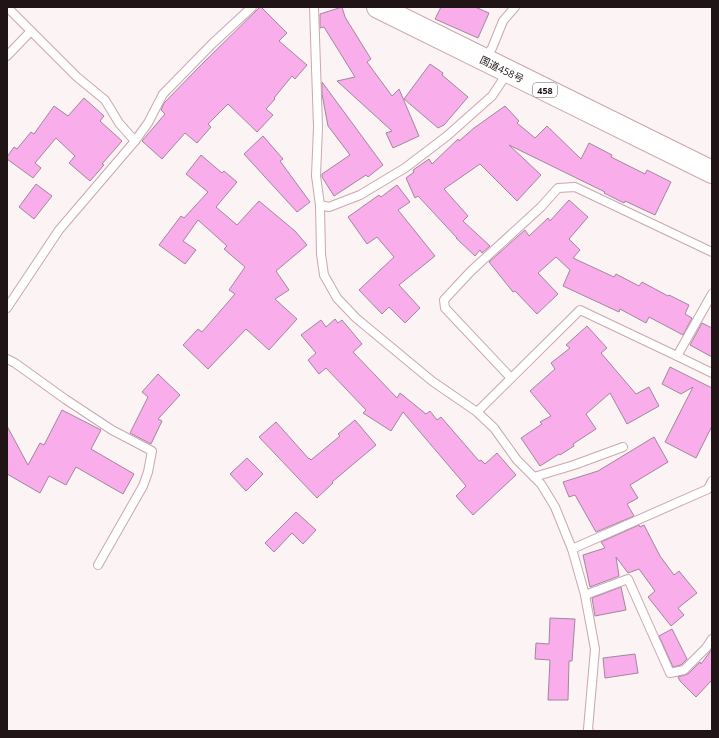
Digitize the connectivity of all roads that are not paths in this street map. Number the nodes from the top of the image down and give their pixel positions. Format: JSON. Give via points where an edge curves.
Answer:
{"nodes":[{"id":1,"x":252,"y":7,"type":"edge"},
{"id":2,"x":314,"y":7,"type":"edge"},
{"id":3,"x":378,"y":7,"type":"edge"},
{"id":4,"x":515,"y":7,"type":"edge"},
{"id":5,"x":7,"y":8,"type":"edge"},
{"id":6,"x":31,"y":31,"type":"junction"},
{"id":7,"x":7,"y":56,"type":"edge"},
{"id":8,"x":484,"y":60,"type":"junction"},
{"id":9,"x":508,"y":72,"type":"junction"},
{"id":10,"x":135,"y":141,"type":"junction"},
{"id":11,"x":712,"y":172,"type":"edge"},
{"id":12,"x":320,"y":205,"type":"junction"},
{"id":13,"x":712,"y":252,"type":"edge"},
{"id":14,"x":712,"y":294,"type":"edge"},
{"id":15,"x":7,"y":308,"type":"edge"},
{"id":16,"x":677,"y":356,"type":"junction"},
{"id":17,"x":7,"y":359,"type":"edge"},
{"id":18,"x":712,"y":373,"type":"edge"},
{"id":19,"x":511,"y":378,"type":"junction"},
{"id":20,"x":477,"y":412,"type":"junction"},
{"id":21,"x":624,"y":447,"type":"dead end"},
{"id":22,"x":534,"y":477,"type":"junction"},
{"id":23,"x":712,"y":481,"type":"edge"},
{"id":24,"x":710,"y":490,"type":"edge"},
{"id":25,"x":572,"y":549,"type":"junction"},
{"id":26,"x":98,"y":566,"type":"dead end"},
{"id":27,"x":585,"y":595,"type":"junction"},
{"id":28,"x":712,"y":639,"type":"edge"},
{"id":29,"x":589,"y":731,"type":"edge"}],
"edges":[{"from":1,"to":10,"type":"lane","via":[[163,94]]},
{"from":2,"to":12,"type":"lane","via":[[318,128],[316,176]]},
{"from":3,"to":8,"type":"highway","name":"国道458号","number":"458"},
{"from":4,"to":8,"type":"lane","via":[[502,21],[492,48]]},
{"from":5,"to":6,"type":"lane"},
{"from":6,"to":7,"type":"lane"},
{"from":6,"to":10,"type":"lane","via":[[76,77],[105,100]]},
{"from":8,"to":9,"type":"highway","name":"国道458号","number":"458"},
{"from":9,"to":11,"type":"highway","name":"国道458号","number":"458"},
{"from":9,"to":12,"type":"lane","via":[[492,96],[447,136],[405,168],[360,195],[328,207]]},
{"from":10,"to":15,"type":"lane","via":[[59,230]]},
{"from":12,"to":20,"type":"lane","via":[[324,275],[337,298],[356,318],[432,381]]},
{"from":13,"to":19,"type":"lane","via":[[575,187],[558,188],[444,300],[445,308]]},
{"from":14,"to":16,"type":"lane"},
{"from":16,"to":18,"type":"lane"},
{"from":16,"to":19,"type":"lane","via":[[580,310]]},
{"from":17,"to":26,"type":"lane","via":[[112,430],[152,451],[143,486]]},
{"from":19,"to":20,"type":"lane"},
{"from":20,"to":22,"type":"lane","via":[[494,428]]},
{"from":21,"to":22,"type":"lane"},
{"from":22,"to":25,"type":"lane","via":[[555,507]]},
{"from":23,"to":24,"type":"lane"},
{"from":24,"to":25,"type":"lane"},
{"from":25,"to":27,"type":"lane"},
{"from":27,"to":28,"type":"lane","via":[[628,580],[670,673],[684,670]]},
{"from":27,"to":29,"type":"lane","via":[[595,649]]}]}
